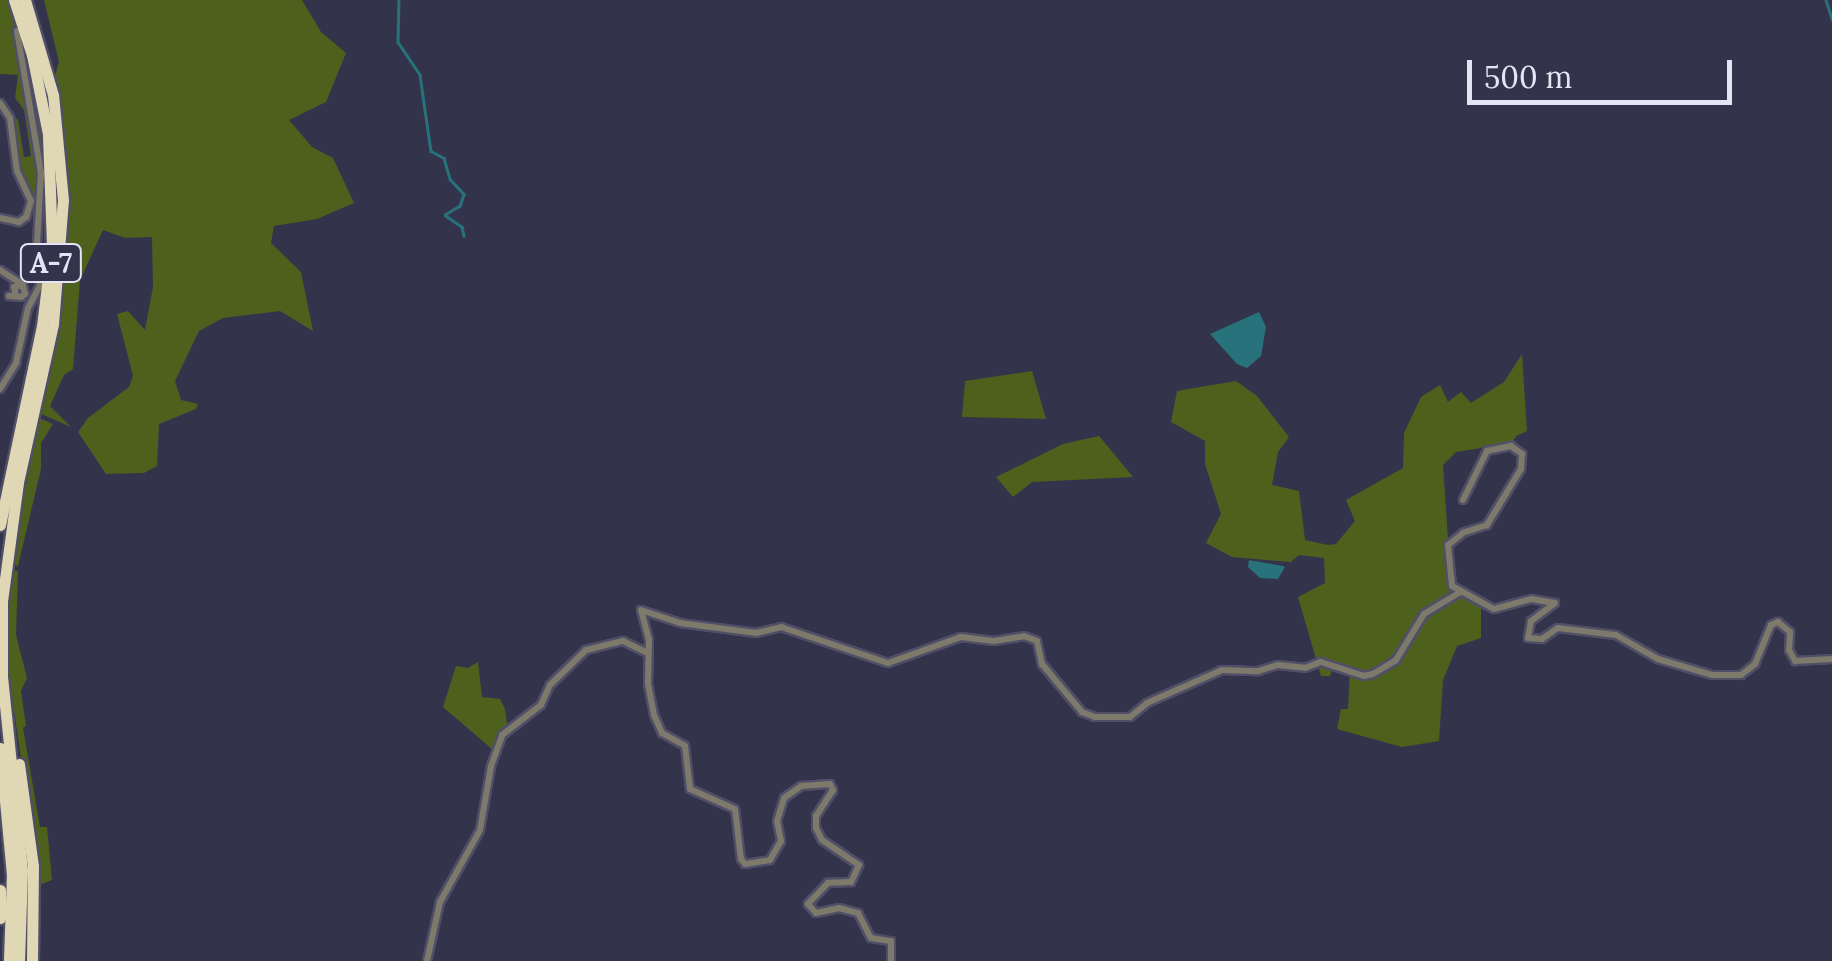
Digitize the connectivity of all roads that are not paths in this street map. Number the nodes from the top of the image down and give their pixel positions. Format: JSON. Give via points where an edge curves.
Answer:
{"nodes":[{"id":1,"x":14,"y":0,"type":"edge"},
{"id":2,"x":25,"y":0,"type":"edge"},
{"id":3,"x":18,"y":31,"type":"dead end"},
{"id":4,"x":0,"y":103,"type":"edge"},
{"id":5,"x":0,"y":218,"type":"edge"},
{"id":6,"x":0,"y":270,"type":"edge"},
{"id":7,"x":13,"y":290,"type":"junction"},
{"id":8,"x":0,"y":302,"type":"edge"},
{"id":9,"x":0,"y":389,"type":"edge"},
{"id":10,"x":1463,"y":500,"type":"dead end"},
{"id":11,"x":0,"y":525,"type":"edge"},
{"id":12,"x":1462,"y":592,"type":"junction"},
{"id":13,"x":1,"y":646,"type":"edge"},
{"id":14,"x":648,"y":653,"type":"junction"},
{"id":15,"x":1832,"y":659,"type":"edge"},
{"id":16,"x":0,"y":748,"type":"edge"},
{"id":17,"x":0,"y":890,"type":"edge"},
{"id":18,"x":0,"y":918,"type":"edge"},
{"id":19,"x":9,"y":961,"type":"edge"},
{"id":20,"x":19,"y":961,"type":"edge"},
{"id":21,"x":32,"y":961,"type":"edge"},
{"id":22,"x":427,"y":961,"type":"edge"},
{"id":23,"x":892,"y":961,"type":"edge"}],
"edges":[{"from":1,"to":11,"type":"highway","number":"A-7","via":[[48,134],[52,244],[42,326]]},
{"from":2,"to":13,"type":"highway","number":"A-7","via":[[57,122],[62,246],[53,324],[5,561]]},
{"from":3,"to":9,"type":"street","via":[[41,174],[40,285],[16,363]]},
{"from":4,"to":5,"type":"street","via":[[10,118],[16,172],[31,200],[18,222]]},
{"from":6,"to":7,"type":"street"},
{"from":7,"to":7,"type":"street","via":[[23,285],[25,294]]},
{"from":7,"to":8,"type":"street"},
{"from":10,"to":12,"type":"street","via":[[1487,451],[1512,446],[1522,454],[1487,525],[1448,545],[1452,586]]},
{"from":12,"to":14,"type":"street","via":[[1424,614],[1396,660],[1373,674],[1321,662],[1298,669],[1222,670],[1130,717],[1082,712],[1042,664],[1037,641],[1014,634],[994,641],[961,637],[888,663],[782,627],[756,633],[680,623],[641,610]]},
{"from":12,"to":15,"type":"street","via":[[1494,608],[1552,600],[1531,621],[1528,638],[1566,628],[1616,635],[1658,659],[1712,675],[1748,672],[1778,622],[1790,632],[1795,661]]},
{"from":13,"to":20,"type":"highway","number":"A-7","via":[[22,870]]},
{"from":13,"to":21,"type":"highway","via":[[32,851]]},
{"from":14,"to":22,"type":"street","via":[[623,642],[586,650],[550,685],[541,705],[502,735],[480,830],[440,902]]},
{"from":14,"to":23,"type":"street","via":[[648,684],[662,733],[685,746],[690,788],[735,808],[745,864],[778,852],[784,798],[801,786],[830,784],[816,828],[822,840],[859,865],[851,882],[828,883],[808,904],[816,913],[858,913],[871,938],[891,940]]},
{"from":16,"to":19,"type":"highway","via":[[12,874]]},
{"from":17,"to":18,"type":"highway"}]}
